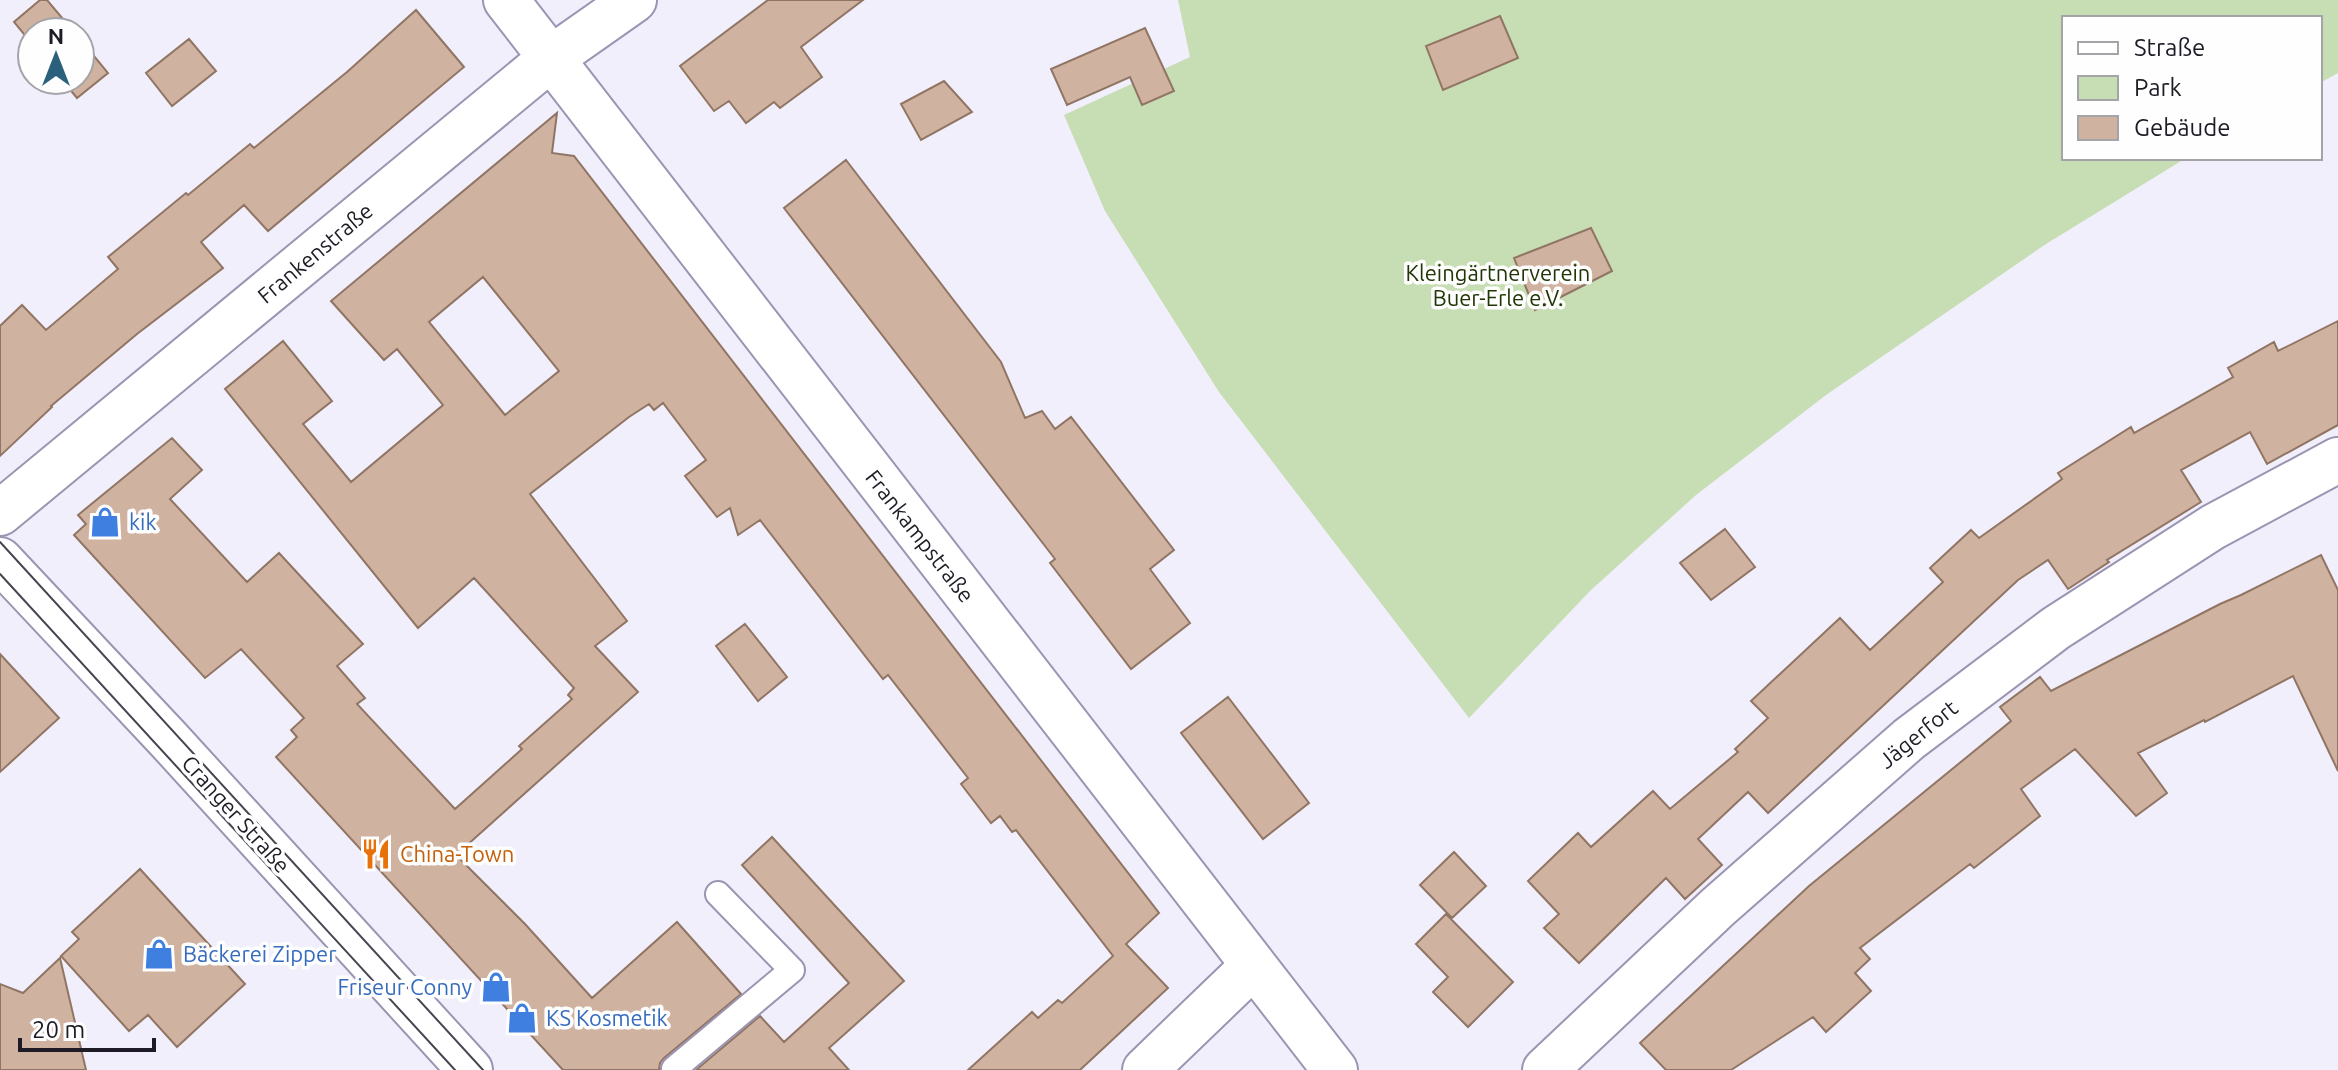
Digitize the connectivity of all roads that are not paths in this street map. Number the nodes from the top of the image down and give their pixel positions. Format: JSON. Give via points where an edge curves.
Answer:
{"nodes":[{"id":1,"x":506,"y":0,"type":"edge"},
{"id":2,"x":634,"y":0,"type":"edge"},
{"id":3,"x":550,"y":59,"type":"junction"},
{"id":4,"x":2338,"y":460,"type":"edge"},
{"id":5,"x":0,"y":513,"type":"edge"},
{"id":6,"x":0,"y":560,"type":"edge"},
{"id":7,"x":718,"y":894,"type":"dead end"},
{"id":8,"x":1253,"y":966,"type":"junction"},
{"id":9,"x":674,"y":1069,"type":"edge"},
{"id":10,"x":470,"y":1070,"type":"edge"},
{"id":11,"x":1145,"y":1070,"type":"edge"},
{"id":12,"x":1335,"y":1070,"type":"edge"},
{"id":13,"x":1545,"y":1070,"type":"edge"}],
"edges":[{"from":1,"to":3,"type":"street","name":"Frankampstraße"},
{"from":2,"to":3,"type":"street","name":"Frankenstraße"},
{"from":3,"to":5,"type":"street","name":"Frankenstraße"},
{"from":3,"to":8,"type":"street","name":"Frankampstraße"},
{"from":4,"to":13,"type":"street","name":"Jägerfort","via":[[2213,527],[2056,628],[1909,739],[1718,907]]},
{"from":6,"to":10,"type":"street","name":"Cranger Straße"},
{"from":7,"to":9,"type":"lane","via":[[792,970]]},
{"from":8,"to":11,"type":"street"},
{"from":8,"to":12,"type":"street","name":"Frankampstraße"}]}
